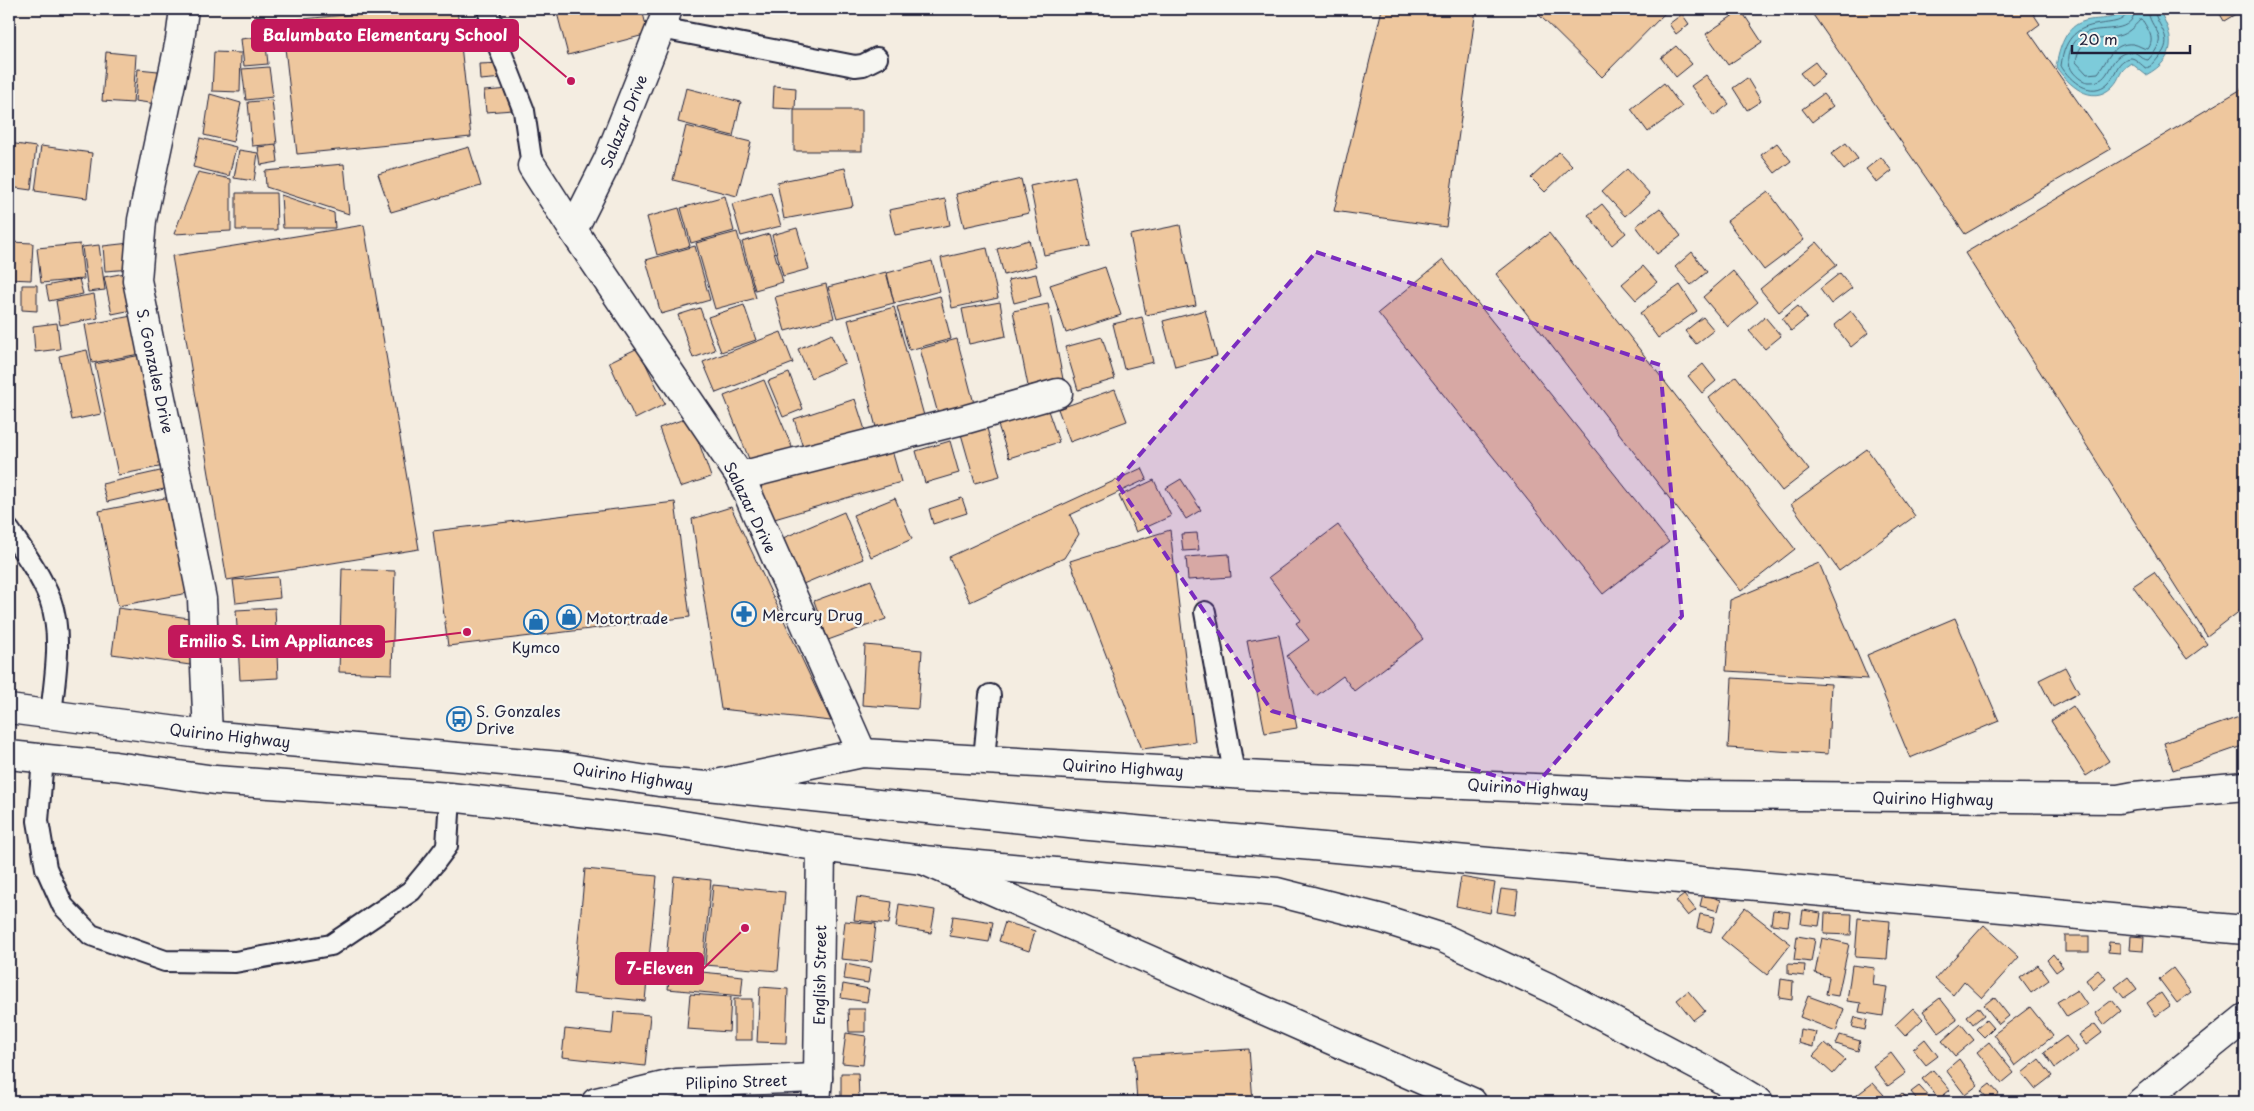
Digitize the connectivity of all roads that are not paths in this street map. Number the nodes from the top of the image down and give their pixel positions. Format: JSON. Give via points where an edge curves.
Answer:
{"nodes":[{"id":1,"x":184,"y":9,"type":"edge"},
{"id":2,"x":488,"y":9,"type":"edge"},
{"id":3,"x":664,"y":18,"type":"edge"},
{"id":4,"x":877,"y":58,"type":"dead end"},
{"id":5,"x":532,"y":166,"type":"joint"},
{"id":6,"x":573,"y":230,"type":"junction"},
{"id":7,"x":1058,"y":393,"type":"dead end"},
{"id":8,"x":740,"y":476,"type":"junction"},
{"id":9,"x":9,"y":530,"type":"edge"},
{"id":10,"x":1205,"y":612,"type":"dead end"},
{"id":11,"x":990,"y":695,"type":"dead end"},
{"id":12,"x":9,"y":709,"type":"edge"},
{"id":13,"x":50,"y":714,"type":"junction"},
{"id":14,"x":208,"y":735,"type":"junction"},
{"id":15,"x":862,"y":752,"type":"junction"},
{"id":16,"x":9,"y":755,"type":"edge"},
{"id":17,"x":43,"y":758,"type":"junction"},
{"id":18,"x":984,"y":760,"type":"junction"},
{"id":19,"x":1234,"y":773,"type":"junction"},
{"id":20,"x":707,"y":786,"type":"junction"},
{"id":21,"x":2245,"y":786,"type":"edge"},
{"id":22,"x":450,"y":797,"type":"junction"},
{"id":23,"x":821,"y":847,"type":"junction"},
{"id":24,"x":923,"y":860,"type":"junction"},
{"id":25,"x":2245,"y":930,"type":"edge"},
{"id":26,"x":2245,"y":1018,"type":"edge"},
{"id":27,"x":817,"y":1090,"type":"edge"},
{"id":28,"x":596,"y":1102,"type":"edge"},
{"id":29,"x":1472,"y":1102,"type":"edge"},
{"id":30,"x":1759,"y":1102,"type":"edge"},
{"id":31,"x":2142,"y":1102,"type":"edge"}],
"edges":[{"from":1,"to":14,"type":"main road","name":"S. Gonzales Drive","via":[[142,220],[137,280],[202,599]]},
{"from":2,"to":5,"type":"lane","via":[[524,111]]},
{"from":3,"to":4,"type":"lane","via":[[855,66]]},
{"from":3,"to":6,"type":"main road","name":"Salazar Drive","via":[[608,160]]},
{"from":5,"to":6,"type":"main road","name":"Salazar Drive"},
{"from":6,"to":8,"type":"main road","name":"Salazar Drive"},
{"from":7,"to":8,"type":"main road"},
{"from":8,"to":15,"type":"main road","name":"Salazar Drive"},
{"from":9,"to":13,"type":"lane","via":[[35,570],[56,626]]},
{"from":10,"to":19,"type":"lane"},
{"from":11,"to":18,"type":"lane"},
{"from":12,"to":13,"type":"main road","name":"Quirino Highway"},
{"from":13,"to":14,"type":"main road","name":"Quirino Highway"},
{"from":14,"to":20,"type":"main road","name":"Quirino Highway","via":[[560,766],[659,782]]},
{"from":15,"to":18,"type":"main road","name":"Quirino Highway"},
{"from":15,"to":20,"type":"main road","name":"Quirino Highway"},
{"from":16,"to":17,"type":"main road"},
{"from":17,"to":22,"type":"main road","via":[[215,780]]},
{"from":17,"to":22,"type":"lane","via":[[38,820],[46,868],[64,906],[91,935],[165,961],[235,962],[330,945],[410,891],[435,862],[447,846]]},
{"from":18,"to":19,"type":"main road","name":"Quirino Highway"},
{"from":19,"to":21,"type":"main road","name":"Quirino Highway","via":[[1694,795],[2041,800],[2118,799]]},
{"from":20,"to":25,"type":"main road","via":[[1079,825]]},
{"from":22,"to":23,"type":"main road","via":[[657,821]]},
{"from":23,"to":24,"type":"main road"},
{"from":23,"to":27,"type":"main road","name":"English Street"},
{"from":24,"to":29,"type":"main road"},
{"from":24,"to":30,"type":"main road","via":[[1277,892],[1384,919],[1442,938],[1603,1014]]},
{"from":26,"to":31,"type":"main road"},
{"from":27,"to":28,"type":"main road","name":"Pilipino Street","via":[[676,1083]]}]}
